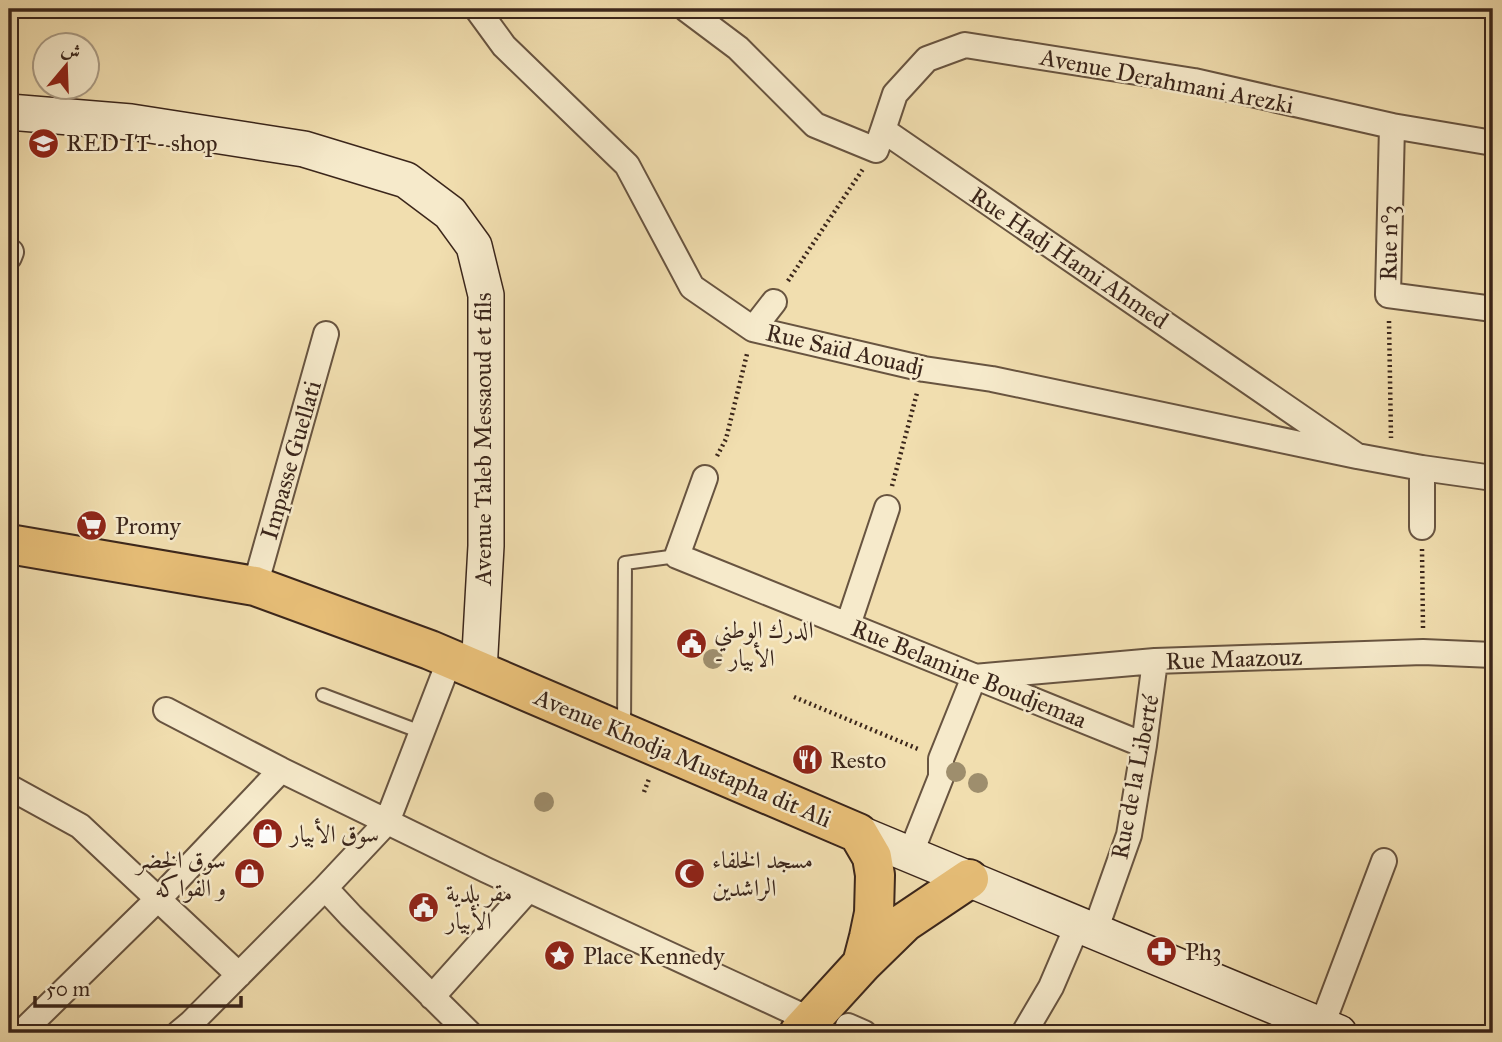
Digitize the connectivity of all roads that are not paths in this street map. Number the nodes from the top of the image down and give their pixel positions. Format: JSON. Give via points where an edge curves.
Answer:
{"nodes":[{"id":1,"x":477,"y":9,"type":"edge"},
{"id":2,"x":686,"y":9,"type":"edge"},
{"id":3,"x":9,"y":112,"type":"edge"},
{"id":4,"x":1392,"y":126,"type":"junction"},
{"id":5,"x":879,"y":140,"type":"junction"},
{"id":6,"x":1493,"y":143,"type":"edge"},
{"id":7,"x":774,"y":302,"type":"road end"},
{"id":8,"x":1493,"y":309,"type":"edge"},
{"id":9,"x":753,"y":329,"type":"junction"},
{"id":10,"x":326,"y":334,"type":"dead end"},
{"id":11,"x":1357,"y":456,"type":"junction"},
{"id":12,"x":1422,"y":468,"type":"junction"},
{"id":13,"x":705,"y":478,"type":"road end"},
{"id":14,"x":1493,"y":478,"type":"edge"},
{"id":15,"x":887,"y":508,"type":"road end"},
{"id":16,"x":1422,"y":527,"type":"road end"},
{"id":17,"x":9,"y":544,"type":"edge"},
{"id":18,"x":677,"y":556,"type":"junction"},
{"id":19,"x":255,"y":586,"type":"junction"},
{"id":20,"x":848,"y":625,"type":"junction"},
{"id":21,"x":1493,"y":655,"type":"edge"},
{"id":22,"x":1156,"y":661,"type":"junction"},
{"id":23,"x":465,"y":665,"type":"junction"},
{"id":24,"x":974,"y":677,"type":"junction"},
{"id":25,"x":323,"y":695,"type":"dead end"},
{"id":26,"x":166,"y":710,"type":"dead end"},
{"id":27,"x":421,"y":732,"type":"junction"},
{"id":28,"x":624,"y":732,"type":"junction"},
{"id":29,"x":1144,"y":745,"type":"junction"},
{"id":30,"x":281,"y":770,"type":"junction"},
{"id":31,"x":9,"y":787,"type":"edge"},
{"id":32,"x":387,"y":822,"type":"junction"},
{"id":33,"x":858,"y":833,"type":"junction"},
{"id":34,"x":910,"y":855,"type":"junction"},
{"id":35,"x":1384,"y":861,"type":"dead end"},
{"id":36,"x":969,"y":879,"type":"junction"},
{"id":37,"x":326,"y":888,"type":"junction"},
{"id":38,"x":528,"y":890,"type":"junction"},
{"id":39,"x":158,"y":898,"type":"junction"},
{"id":40,"x":1087,"y":928,"type":"junction"},
{"id":41,"x":862,"y":964,"type":"junction"},
{"id":42,"x":239,"y":975,"type":"junction"},
{"id":43,"x":432,"y":997,"type":"junction"},
{"id":44,"x":830,"y":1028,"type":"edge"},
{"id":45,"x":1327,"y":1031,"type":"edge"},
{"id":46,"x":21,"y":1033,"type":"edge"},
{"id":47,"x":179,"y":1033,"type":"edge"},
{"id":48,"x":469,"y":1033,"type":"edge"},
{"id":49,"x":1024,"y":1033,"type":"edge"}],
"edges":[{"from":1,"to":9,"type":"street","name":"Rue Saïd Aouadj","via":[[504,46],[627,165],[692,287]]},
{"from":2,"to":5,"type":"street","name":"Rue Hadj Hami Ahmed","via":[[738,48],[815,125]]},
{"from":3,"to":23,"type":"street","name":"Avenue Taleb Messaoud et fils","via":[[131,122],[304,149],[405,180],[450,213],[474,246],[486,295],[486,546]]},
{"from":4,"to":5,"type":"street","name":"Avenue Derahmani Arezki","via":[[1194,81],[965,45],[927,59],[895,94]]},
{"from":4,"to":6,"type":"street","name":"Avenue Derahmani Arezki"},
{"from":4,"to":8,"type":"street","name":"Rue n°3","via":[[1388,295]]},
{"from":5,"to":11,"type":"street","name":"Rue Hadj Hami Ahmed"},
{"from":7,"to":9,"type":"street"},
{"from":9,"to":11,"type":"street","name":"Rue Saïd Aouadj","via":[[924,369],[992,379]]},
{"from":10,"to":19,"type":"street","name":"Impasse Guellati"},
{"from":11,"to":12,"type":"street","name":"Rue Hadj Hami Ahmed"},
{"from":12,"to":14,"type":"street","name":"Rue Hadj Hami Ahmed"},
{"from":12,"to":16,"type":"street"},
{"from":13,"to":18,"type":"street"},
{"from":15,"to":20,"type":"street"},
{"from":17,"to":19,"type":"main road","name":"Avenue Khodja Mustapha dit Ali"},
{"from":18,"to":20,"type":"street","name":"Rue Belamine Boudjemaa"},
{"from":18,"to":28,"type":"lane","via":[[625,563]]},
{"from":19,"to":23,"type":"main road","name":"Avenue Khodja Mustapha dit Ali"},
{"from":20,"to":24,"type":"street","name":"Rue Belamine Boudjemaa"},
{"from":21,"to":22,"type":"street","name":"Rue Maazouz"},
{"from":22,"to":24,"type":"street","name":"Rue Maazouz"},
{"from":22,"to":29,"type":"street","name":"Rue de la Liberté"},
{"from":23,"to":27,"type":"street"},
{"from":23,"to":28,"type":"main road","name":"Avenue Khodja Mustapha dit Ali"},
{"from":24,"to":29,"type":"street","name":"Rue Belamine Boudjemaa"},
{"from":24,"to":34,"type":"street"},
{"from":25,"to":27,"type":"lane"},
{"from":26,"to":30,"type":"street"},
{"from":27,"to":32,"type":"street"},
{"from":28,"to":33,"type":"main road","name":"Avenue Khodja Mustapha dit Ali"},
{"from":29,"to":40,"type":"street","name":"Rue de la Liberté","via":[[1129,835]]},
{"from":30,"to":32,"type":"street"},
{"from":30,"to":39,"type":"street"},
{"from":31,"to":39,"type":"street","via":[[80,826]]},
{"from":32,"to":37,"type":"street"},
{"from":32,"to":38,"type":"street"},
{"from":33,"to":34,"type":"street","name":"Avenue Khodja Mustapha dit Ali"},
{"from":33,"to":41,"type":"main road","via":[[872,857],[875,875],[874,913]]},
{"from":34,"to":36,"type":"street","name":"Avenue Khodja Mustapha dit Ali"},
{"from":35,"to":45,"type":"street"},
{"from":36,"to":40,"type":"street","name":"Avenue Khodja Mustapha dit Ali"},
{"from":36,"to":41,"type":"main road","via":[[905,922]]},
{"from":37,"to":42,"type":"street"},
{"from":37,"to":43,"type":"street"},
{"from":38,"to":43,"type":"street"},
{"from":38,"to":44,"type":"street"},
{"from":39,"to":42,"type":"street"},
{"from":39,"to":46,"type":"street"},
{"from":40,"to":45,"type":"street","name":"Avenue Khodja Mustapha dit Ali"},
{"from":40,"to":49,"type":"street","name":"Rue de la Liberté"},
{"from":41,"to":44,"type":"main road"},
{"from":42,"to":47,"type":"street"},
{"from":43,"to":48,"type":"street"}]}
